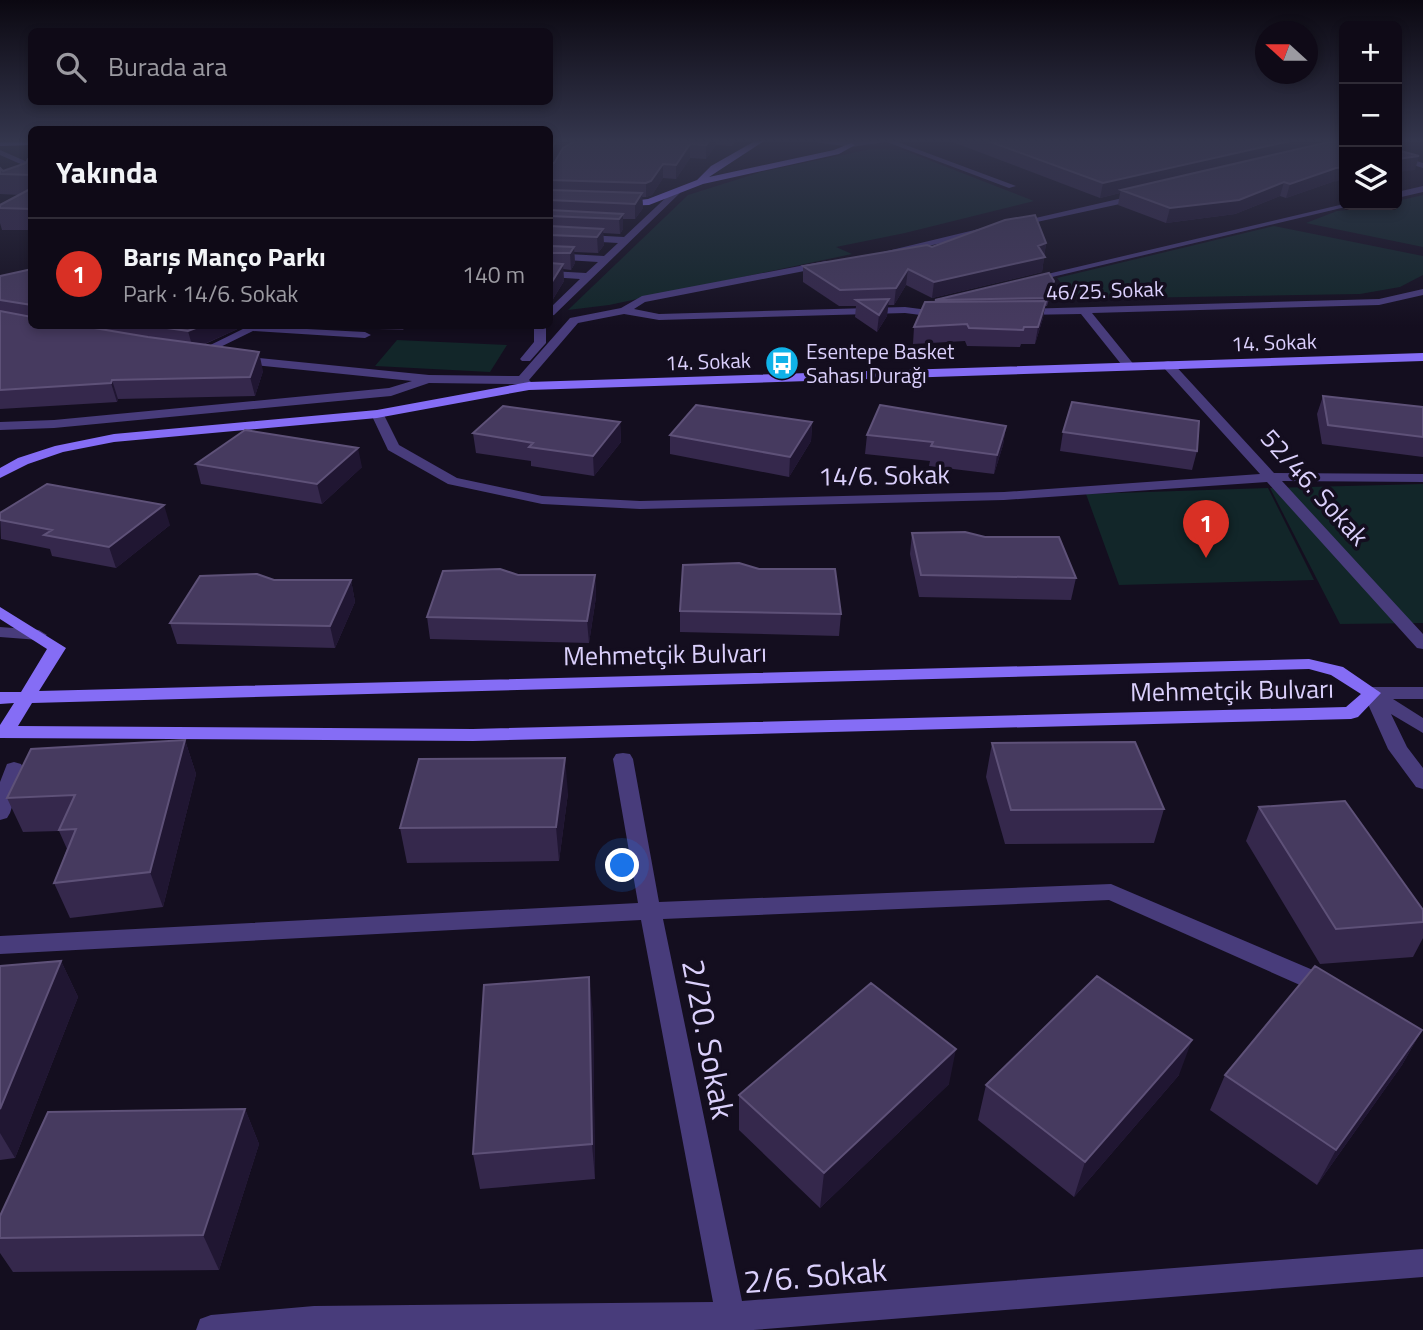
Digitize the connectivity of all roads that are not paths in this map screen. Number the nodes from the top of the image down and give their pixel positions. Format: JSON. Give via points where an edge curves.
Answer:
{"nodes":[{"id":1,"x":665,"y":203,"type":"edge"},
{"id":2,"x":1113,"y":203,"type":"edge"},
{"id":3,"x":1339,"y":208,"type":"edge"},
{"id":4,"x":627,"y":225,"type":"edge"},
{"id":5,"x":640,"y":225,"type":"junction"},
{"id":6,"x":553,"y":236,"type":"edge"},
{"id":7,"x":624,"y":240,"type":"junction"},
{"id":8,"x":876,"y":255,"type":"edge"},
{"id":9,"x":553,"y":256,"type":"edge"},
{"id":10,"x":604,"y":259,"type":"junction"},
{"id":11,"x":834,"y":263,"type":"edge"},
{"id":12,"x":553,"y":274,"type":"edge"},
{"id":13,"x":588,"y":276,"type":"junction"},
{"id":14,"x":1012,"y":284,"type":"edge"},
{"id":15,"x":1423,"y":292,"type":"edge"},
{"id":16,"x":553,"y":294,"type":"edge"},
{"id":17,"x":571,"y":295,"type":"junction"},
{"id":18,"x":931,"y":303,"type":"edge"},
{"id":19,"x":553,"y":310,"type":"edge"},
{"id":20,"x":905,"y":310,"type":"junction"},
{"id":21,"x":1084,"y":310,"type":"junction"},
{"id":22,"x":624,"y":311,"type":"junction"},
{"id":23,"x":1004,"y":313,"type":"edge"},
{"id":24,"x":951,"y":315,"type":"edge"},
{"id":25,"x":244,"y":329,"type":"edge"},
{"id":26,"x":277,"y":329,"type":"edge"},
{"id":27,"x":540,"y":329,"type":"edge"},
{"id":28,"x":365,"y":335,"type":"dead end"},
{"id":29,"x":1423,"y":357,"type":"edge"},
{"id":30,"x":1168,"y":365,"type":"junction"},
{"id":31,"x":1129,"y":366,"type":"junction"},
{"id":32,"x":429,"y":379,"type":"junction"},
{"id":33,"x":508,"y":380,"type":"junction"},
{"id":34,"x":526,"y":383,"type":"junction"},
{"id":35,"x":377,"y":414,"type":"junction"},
{"id":36,"x":0,"y":426,"type":"edge"},
{"id":37,"x":0,"y":474,"type":"edge"},
{"id":38,"x":1274,"y":477,"type":"junction"},
{"id":39,"x":1423,"y":478,"type":"edge"},
{"id":40,"x":0,"y":612,"type":"edge"},
{"id":41,"x":0,"y":632,"type":"edge"},
{"id":42,"x":38,"y":635,"type":"junction"},
{"id":43,"x":1423,"y":644,"type":"edge"},
{"id":44,"x":1372,"y":693,"type":"junction"},
{"id":45,"x":1423,"y":693,"type":"edge"},
{"id":46,"x":24,"y":696,"type":"junction"},
{"id":47,"x":0,"y":698,"type":"edge"},
{"id":48,"x":1423,"y":727,"type":"edge"},
{"id":49,"x":2,"y":732,"type":"edge"},
{"id":50,"x":623,"y":759,"type":"dead end"},
{"id":51,"x":14,"y":769,"type":"dead end"},
{"id":52,"x":1423,"y":782,"type":"edge"},
{"id":53,"x":0,"y":813,"type":"edge"},
{"id":54,"x":650,"y":911,"type":"junction"},
{"id":55,"x":0,"y":945,"type":"edge"},
{"id":56,"x":1342,"y":993,"type":"edge"},
{"id":57,"x":1423,"y":1263,"type":"edge"},
{"id":58,"x":732,"y":1323,"type":"edge"},
{"id":59,"x":211,"y":1330,"type":"edge"}],
"edges":[{"from":1,"to":5,"type":"street"},
{"from":2,"to":8,"type":"street"},
{"from":3,"to":14,"type":"street"},
{"from":4,"to":5,"type":"street"},
{"from":5,"to":7,"type":"street"},
{"from":6,"to":7,"type":"street"},
{"from":7,"to":10,"type":"street"},
{"from":9,"to":10,"type":"street"},
{"from":10,"to":13,"type":"street"},
{"from":11,"to":22,"type":"street","via":[[642,299]]},
{"from":12,"to":13,"type":"street"},
{"from":13,"to":17,"type":"street"},
{"from":15,"to":21,"type":"street","name":"46/25. Sokak","via":[[1379,302]]},
{"from":16,"to":17,"type":"street"},
{"from":17,"to":19,"type":"street"},
{"from":18,"to":20,"type":"street"},
{"from":20,"to":22,"type":"street","via":[[659,317]]},
{"from":20,"to":24,"type":"street"},
{"from":21,"to":23,"type":"street","name":"46/25. Sokak"},
{"from":21,"to":31,"type":"street"},
{"from":22,"to":34,"type":"street","via":[[574,320]]},
{"from":25,"to":32,"type":"street","name":"14. Sokak","via":[[189,355]]},
{"from":26,"to":28,"type":"street"},
{"from":27,"to":33,"type":"street","via":[[540,342]]},
{"from":29,"to":30,"type":"street","name":"14. Sokak"},
{"from":30,"to":31,"type":"street","name":"14. Sokak"},
{"from":30,"to":38,"type":"street","name":"52/46. Sokak"},
{"from":31,"to":34,"type":"street","name":"14. Sokak"},
{"from":32,"to":33,"type":"street","name":"14. Sokak"},
{"from":32,"to":36,"type":"street","via":[[391,392]]},
{"from":33,"to":34,"type":"street","name":"14. Sokak"},
{"from":34,"to":35,"type":"street"},
{"from":35,"to":37,"type":"street","via":[[114,438],[60,449]]},
{"from":35,"to":38,"type":"street","name":"14/6. Sokak","via":[[393,447],[453,481],[542,500],[640,505],[1004,496]]},
{"from":38,"to":39,"type":"street","name":"14/6. Sokak"},
{"from":38,"to":43,"type":"street","name":"52/46. Sokak"},
{"from":40,"to":42,"type":"street"},
{"from":41,"to":42,"type":"street"},
{"from":42,"to":46,"type":"street","via":[[57,648]]},
{"from":44,"to":45,"type":"street"},
{"from":44,"to":46,"type":"street","name":"Mehmetçik Bulvarı","via":[[1337,671],[1310,664]]},
{"from":44,"to":48,"type":"street"},
{"from":44,"to":49,"type":"street","name":"Mehmetçik Bulvarı","via":[[1351,713],[473,735]]},
{"from":44,"to":52,"type":"street","via":[[1398,749]]},
{"from":46,"to":47,"type":"street","name":"Mehmetçik Bulvarı"},
{"from":46,"to":49,"type":"street"},
{"from":50,"to":54,"type":"street","name":"2/20. Sokak"},
{"from":51,"to":53,"type":"street"},
{"from":54,"to":55,"type":"street"},
{"from":54,"to":56,"type":"street","via":[[1111,892]]},
{"from":54,"to":58,"type":"street","name":"2/20. Sokak"},
{"from":57,"to":58,"type":"street","name":"2/6. Sokak"},
{"from":58,"to":59,"type":"street","name":"2/6. Sokak","via":[[314,1321]]}]}
